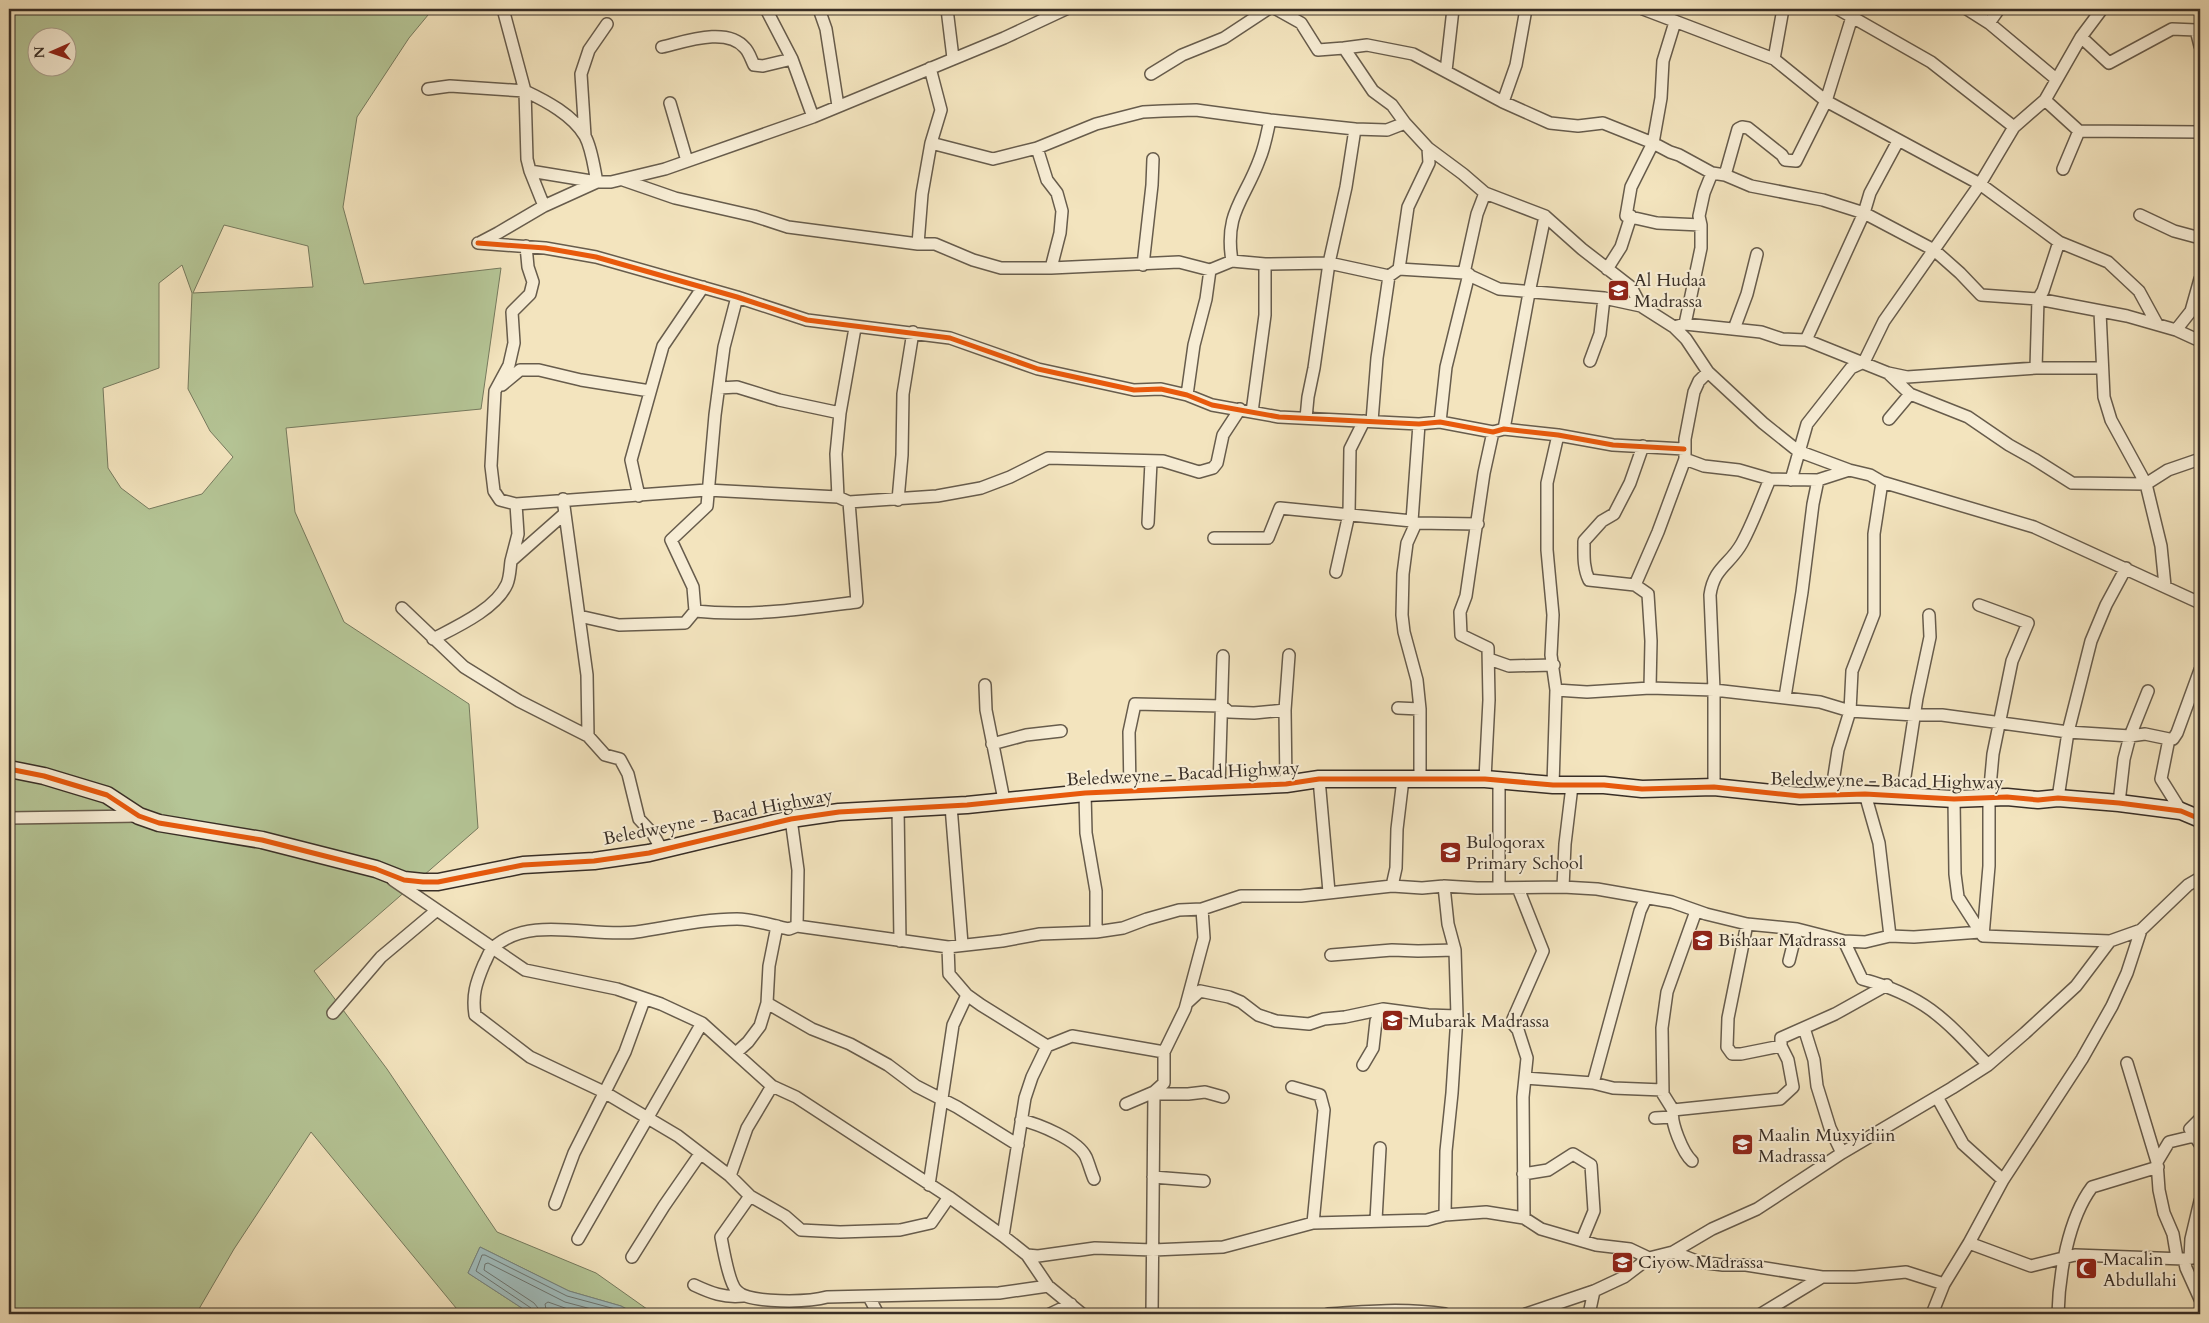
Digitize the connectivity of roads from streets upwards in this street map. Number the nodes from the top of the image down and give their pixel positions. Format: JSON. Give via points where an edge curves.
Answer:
{"nodes":[{"id":1,"x":503,"y":9,"type":"edge"},
{"id":2,"x":766,"y":9,"type":"edge"},
{"id":3,"x":819,"y":9,"type":"edge"},
{"id":4,"x":947,"y":9,"type":"edge"},
{"id":5,"x":1066,"y":9,"type":"edge"},
{"id":6,"x":1268,"y":9,"type":"edge"},
{"id":7,"x":1276,"y":9,"type":"edge"},
{"id":8,"x":1454,"y":9,"type":"edge"},
{"id":9,"x":1526,"y":9,"type":"edge"},
{"id":10,"x":1643,"y":9,"type":"edge"},
{"id":11,"x":1783,"y":9,"type":"edge"},
{"id":12,"x":1838,"y":9,"type":"edge"},
{"id":13,"x":1967,"y":9,"type":"edge"},
{"id":14,"x":1999,"y":9,"type":"edge"},
{"id":15,"x":2102,"y":9,"type":"edge"},
{"id":16,"x":1853,"y":13,"type":"edge"},
{"id":17,"x":1675,"y":22,"type":"junction"},
{"id":18,"x":1989,"y":23,"type":"junction"},
{"id":19,"x":607,"y":24,"type":"dead end"},
{"id":20,"x":2081,"y":36,"type":"junction"},
{"id":21,"x":2200,"y":46,"type":"edge"},
{"id":22,"x":662,"y":47,"type":"dead end"},
{"id":23,"x":1344,"y":48,"type":"junction"},
{"id":24,"x":953,"y":58,"type":"junction"},
{"id":25,"x":792,"y":59,"type":"junction"},
{"id":26,"x":1774,"y":59,"type":"junction"},
{"id":27,"x":930,"y":68,"type":"junction"},
{"id":28,"x":1446,"y":72,"type":"junction"},
{"id":29,"x":1151,"y":74,"type":"dead end"},
{"id":30,"x":2056,"y":79,"type":"junction"},
{"id":31,"x":428,"y":89,"type":"dead end"},
{"id":32,"x":525,"y":91,"type":"junction"},
{"id":33,"x":2045,"y":100,"type":"junction"},
{"id":34,"x":1826,"y":101,"type":"junction"},
{"id":35,"x":1502,"y":102,"type":"junction"},
{"id":36,"x":670,"y":103,"type":"dead end"},
{"id":37,"x":838,"y":106,"type":"junction"},
{"id":38,"x":814,"y":117,"type":"junction"},
{"id":39,"x":1270,"y":120,"type":"junction"},
{"id":40,"x":1404,"y":123,"type":"junction"},
{"id":41,"x":2014,"y":127,"type":"junction"},
{"id":42,"x":1355,"y":129,"type":"junction"},
{"id":43,"x":2079,"y":131,"type":"junction"},
{"id":44,"x":2200,"y":132,"type":"edge"},
{"id":45,"x":585,"y":136,"type":"junction"},
{"id":46,"x":1898,"y":141,"type":"junction"},
{"id":47,"x":930,"y":143,"type":"junction"},
{"id":48,"x":1653,"y":143,"type":"junction"},
{"id":49,"x":1037,"y":148,"type":"junction"},
{"id":50,"x":1428,"y":148,"type":"junction"},
{"id":51,"x":1152,"y":159,"type":"dead end"},
{"id":52,"x":687,"y":161,"type":"junction"},
{"id":53,"x":2063,"y":170,"type":"dead end"},
{"id":54,"x":530,"y":171,"type":"junction"},
{"id":55,"x":1712,"y":173,"type":"junction"},
{"id":56,"x":1725,"y":175,"type":"junction"},
{"id":57,"x":623,"y":180,"type":"junction"},
{"id":58,"x":598,"y":182,"type":"junction"},
{"id":59,"x":1980,"y":184,"type":"junction"},
{"id":60,"x":1485,"y":193,"type":"junction"},
{"id":61,"x":544,"y":206,"type":"junction"},
{"id":62,"x":1864,"y":213,"type":"junction"},
{"id":63,"x":2140,"y":215,"type":"dead end"},
{"id":64,"x":1545,"y":216,"type":"junction"},
{"id":65,"x":1631,"y":216,"type":"junction"},
{"id":66,"x":1701,"y":225,"type":"junction"},
{"id":67,"x":2200,"y":238,"type":"edge"},
{"id":68,"x":2059,"y":242,"type":"junction"},
{"id":69,"x":918,"y":244,"type":"junction"},
{"id":70,"x":526,"y":246,"type":"junction"},
{"id":71,"x":1934,"y":250,"type":"junction"},
{"id":72,"x":1757,"y":254,"type":"dead end"},
{"id":73,"x":1232,"y":261,"type":"junction"},
{"id":74,"x":1143,"y":264,"type":"junction"},
{"id":75,"x":1265,"y":264,"type":"junction"},
{"id":76,"x":1329,"y":264,"type":"junction"},
{"id":77,"x":1051,"y":268,"type":"junction"},
{"id":78,"x":1607,"y":269,"type":"junction"},
{"id":79,"x":1210,"y":270,"type":"junction"},
{"id":80,"x":1394,"y":272,"type":"junction"},
{"id":81,"x":1466,"y":273,"type":"junction"},
{"id":82,"x":2200,"y":279,"type":"edge"},
{"id":83,"x":703,"y":287,"type":"junction"},
{"id":84,"x":1529,"y":293,"type":"junction"},
{"id":85,"x":738,"y":296,"type":"junction"},
{"id":86,"x":1604,"y":298,"type":"junction"},
{"id":87,"x":2038,"y":299,"type":"junction"},
{"id":88,"x":1641,"y":306,"type":"junction"},
{"id":89,"x":2196,"y":311,"type":"edge"},
{"id":90,"x":2100,"y":312,"type":"junction"},
{"id":91,"x":2157,"y":324,"type":"junction"},
{"id":92,"x":1680,"y":326,"type":"junction"},
{"id":93,"x":855,"y":328,"type":"junction"},
{"id":94,"x":1734,"y":329,"type":"junction"},
{"id":95,"x":2176,"y":330,"type":"junction"},
{"id":96,"x":913,"y":332,"type":"junction"},
{"id":97,"x":1806,"y":340,"type":"junction"},
{"id":98,"x":2200,"y":341,"type":"edge"},
{"id":99,"x":1590,"y":361,"type":"dead end"},
{"id":100,"x":1864,"y":362,"type":"junction"},
{"id":101,"x":2036,"y":368,"type":"junction"},
{"id":102,"x":2102,"y":368,"type":"junction"},
{"id":103,"x":1708,"y":372,"type":"junction"},
{"id":104,"x":1888,"y":373,"type":"junction"},
{"id":105,"x":720,"y":388,"type":"junction"},
{"id":106,"x":495,"y":391,"type":"junction"},
{"id":107,"x":650,"y":391,"type":"junction"},
{"id":108,"x":1187,"y":394,"type":"junction"},
{"id":109,"x":1910,"y":394,"type":"junction"},
{"id":110,"x":1240,"y":409,"type":"junction"},
{"id":111,"x":1252,"y":412,"type":"junction"},
{"id":112,"x":840,"y":413,"type":"junction"},
{"id":113,"x":1306,"y":418,"type":"junction"},
{"id":114,"x":1889,"y":420,"type":"dead end"},
{"id":115,"x":1368,"y":421,"type":"junction"},
{"id":116,"x":1440,"y":422,"type":"junction"},
{"id":117,"x":1419,"y":424,"type":"junction"},
{"id":118,"x":1498,"y":431,"type":"junction"},
{"id":119,"x":1558,"y":434,"type":"junction"},
{"id":120,"x":1643,"y":446,"type":"junction"},
{"id":121,"x":1798,"y":451,"type":"junction"},
{"id":122,"x":1685,"y":454,"type":"junction"},
{"id":123,"x":2200,"y":459,"type":"edge"},
{"id":124,"x":1151,"y":462,"type":"junction"},
{"id":125,"x":1849,"y":470,"type":"junction"},
{"id":126,"x":1770,"y":479,"type":"junction"},
{"id":127,"x":1790,"y":480,"type":"junction"},
{"id":128,"x":1818,"y":480,"type":"junction"},
{"id":129,"x":1882,"y":482,"type":"junction"},
{"id":130,"x":2146,"y":484,"type":"junction"},
{"id":131,"x":707,"y":490,"type":"junction"},
{"id":132,"x":639,"y":496,"type":"junction"},
{"id":133,"x":838,"y":497,"type":"junction"},
{"id":134,"x":563,"y":499,"type":"junction"},
{"id":135,"x":898,"y":500,"type":"junction"},
{"id":136,"x":849,"y":502,"type":"junction"},
{"id":137,"x":516,"y":504,"type":"junction"},
{"id":138,"x":1349,"y":514,"type":"junction"},
{"id":139,"x":564,"y":515,"type":"junction"},
{"id":140,"x":1414,"y":522,"type":"junction"},
{"id":141,"x":1148,"y":523,"type":"dead end"},
{"id":142,"x":1478,"y":524,"type":"junction"},
{"id":143,"x":1214,"y":538,"type":"dead end"},
{"id":144,"x":511,"y":561,"type":"junction"},
{"id":145,"x":2126,"y":568,"type":"junction"},
{"id":146,"x":1336,"y":572,"type":"dead end"},
{"id":147,"x":1635,"y":585,"type":"junction"},
{"id":148,"x":2165,"y":586,"type":"junction"},
{"id":149,"x":2200,"y":604,"type":"edge"},
{"id":150,"x":1979,"y":605,"type":"dead end"},
{"id":151,"x":402,"y":608,"type":"dead end"},
{"id":152,"x":694,"y":611,"type":"junction"},
{"id":153,"x":1929,"y":615,"type":"dead end"},
{"id":154,"x":579,"y":616,"type":"junction"},
{"id":155,"x":433,"y":640,"type":"junction"},
{"id":156,"x":1289,"y":655,"type":"dead end"},
{"id":157,"x":1223,"y":656,"type":"dead end"},
{"id":158,"x":1488,"y":659,"type":"junction"},
{"id":159,"x":1554,"y":665,"type":"junction"},
{"id":160,"x":2200,"y":670,"type":"edge"},
{"id":161,"x":985,"y":685,"type":"dead end"},
{"id":162,"x":1650,"y":688,"type":"junction"},
{"id":163,"x":1556,"y":690,"type":"junction"},
{"id":164,"x":1714,"y":690,"type":"junction"},
{"id":165,"x":2148,"y":691,"type":"dead end"},
{"id":166,"x":1786,"y":697,"type":"junction"},
{"id":167,"x":1222,"y":706,"type":"junction"},
{"id":168,"x":1398,"y":708,"type":"dead end"},
{"id":169,"x":1420,"y":709,"type":"junction"},
{"id":170,"x":1285,"y":710,"type":"junction"},
{"id":171,"x":1850,"y":711,"type":"junction"},
{"id":172,"x":1914,"y":715,"type":"junction"},
{"id":173,"x":1999,"y":724,"type":"junction"},
{"id":174,"x":1061,"y":731,"type":"dead end"},
{"id":175,"x":2068,"y":732,"type":"junction"},
{"id":176,"x":588,"y":736,"type":"junction"},
{"id":177,"x":2130,"y":736,"type":"junction"},
{"id":178,"x":2169,"y":739,"type":"junction"},
{"id":179,"x":992,"y":744,"type":"junction"},
{"id":180,"x":9,"y":769,"type":"edge"},
{"id":181,"x":1420,"y":778,"type":"junction"},
{"id":182,"x":1320,"y":779,"type":"junction"},
{"id":183,"x":1402,"y":779,"type":"junction"},
{"id":184,"x":1492,"y":780,"type":"junction"},
{"id":185,"x":1286,"y":784,"type":"junction"},
{"id":186,"x":1552,"y":785,"type":"junction"},
{"id":187,"x":1572,"y":786,"type":"junction"},
{"id":188,"x":1714,"y":787,"type":"junction"},
{"id":189,"x":1219,"y":788,"type":"junction"},
{"id":190,"x":1130,"y":792,"type":"junction"},
{"id":191,"x":1085,"y":793,"type":"junction"},
{"id":192,"x":1865,"y":794,"type":"junction"},
{"id":193,"x":1831,"y":795,"type":"junction"},
{"id":194,"x":1902,"y":796,"type":"junction"},
{"id":195,"x":1989,"y":798,"type":"junction"},
{"id":196,"x":2058,"y":798,"type":"junction"},
{"id":197,"x":1954,"y":799,"type":"junction"},
{"id":198,"x":1004,"y":800,"type":"junction"},
{"id":199,"x":2119,"y":803,"type":"junction"},
{"id":200,"x":951,"y":806,"type":"junction"},
{"id":201,"x":898,"y":808,"type":"junction"},
{"id":202,"x":2181,"y":811,"type":"junction"},
{"id":203,"x":139,"y":816,"type":"junction"},
{"id":204,"x":9,"y":818,"type":"edge"},
{"id":205,"x":791,"y":819,"type":"junction"},
{"id":206,"x":2200,"y":819,"type":"edge"},
{"id":207,"x":662,"y":850,"type":"junction"},
{"id":208,"x":376,"y":869,"type":"junction"},
{"id":209,"x":2200,"y":878,"type":"edge"},
{"id":210,"x":1392,"y":886,"type":"junction"},
{"id":211,"x":1444,"y":886,"type":"junction"},
{"id":212,"x":1563,"y":886,"type":"junction"},
{"id":213,"x":1499,"y":887,"type":"junction"},
{"id":214,"x":1518,"y":888,"type":"junction"},
{"id":215,"x":1329,"y":892,"type":"junction"},
{"id":216,"x":1646,"y":898,"type":"junction"},
{"id":217,"x":1202,"y":909,"type":"junction"},
{"id":218,"x":437,"y":910,"type":"junction"},
{"id":219,"x":1696,"y":910,"type":"junction"},
{"id":220,"x":1747,"y":924,"type":"junction"},
{"id":221,"x":777,"y":926,"type":"junction"},
{"id":222,"x":797,"y":926,"type":"junction"},
{"id":223,"x":1797,"y":929,"type":"junction"},
{"id":224,"x":2141,"y":930,"type":"junction"},
{"id":225,"x":1096,"y":932,"type":"junction"},
{"id":226,"x":1982,"y":934,"type":"junction"},
{"id":227,"x":1890,"y":936,"type":"junction"},
{"id":228,"x":900,"y":941,"type":"junction"},
{"id":229,"x":1844,"y":941,"type":"junction"},
{"id":230,"x":2110,"y":941,"type":"junction"},
{"id":231,"x":962,"y":944,"type":"junction"},
{"id":232,"x":948,"y":947,"type":"junction"},
{"id":233,"x":492,"y":948,"type":"junction"},
{"id":234,"x":1455,"y":950,"type":"junction"},
{"id":235,"x":1331,"y":955,"type":"dead end"},
{"id":236,"x":1789,"y":961,"type":"dead end"},
{"id":237,"x":1887,"y":986,"type":"junction"},
{"id":238,"x":967,"y":995,"type":"junction"},
{"id":239,"x":644,"y":1000,"type":"junction"},
{"id":240,"x":767,"y":1003,"type":"junction"},
{"id":241,"x":1187,"y":1003,"type":"junction"},
{"id":242,"x":1383,"y":1009,"type":"junction"},
{"id":243,"x":333,"y":1013,"type":"dead end"},
{"id":244,"x":1457,"y":1016,"type":"junction"},
{"id":245,"x":702,"y":1022,"type":"junction"},
{"id":246,"x":1804,"y":1028,"type":"junction"},
{"id":247,"x":1047,"y":1046,"type":"junction"},
{"id":248,"x":1780,"y":1046,"type":"junction"},
{"id":249,"x":737,"y":1052,"type":"junction"},
{"id":250,"x":1164,"y":1052,"type":"junction"},
{"id":251,"x":2127,"y":1063,"type":"dead end"},
{"id":252,"x":1363,"y":1065,"type":"dead end"},
{"id":253,"x":1988,"y":1065,"type":"junction"},
{"id":254,"x":1525,"y":1078,"type":"junction"},
{"id":255,"x":1593,"y":1083,"type":"junction"},
{"id":256,"x":772,"y":1086,"type":"junction"},
{"id":257,"x":1292,"y":1088,"type":"dead end"},
{"id":258,"x":1663,"y":1090,"type":"junction"},
{"id":259,"x":604,"y":1092,"type":"junction"},
{"id":260,"x":1154,"y":1093,"type":"junction"},
{"id":261,"x":1223,"y":1097,"type":"dead end"},
{"id":262,"x":1937,"y":1097,"type":"junction"},
{"id":263,"x":943,"y":1100,"type":"junction"},
{"id":264,"x":1126,"y":1104,"type":"dead end"},
{"id":265,"x":1672,"y":1114,"type":"junction"},
{"id":266,"x":1655,"y":1118,"type":"dead end"},
{"id":267,"x":2200,"y":1119,"type":"edge"},
{"id":268,"x":648,"y":1120,"type":"junction"},
{"id":269,"x":1021,"y":1120,"type":"junction"},
{"id":270,"x":2197,"y":1140,"type":"edge"},
{"id":271,"x":1018,"y":1145,"type":"junction"},
{"id":272,"x":1380,"y":1148,"type":"dead end"},
{"id":273,"x":1842,"y":1153,"type":"junction"},
{"id":274,"x":700,"y":1154,"type":"junction"},
{"id":275,"x":1692,"y":1161,"type":"dead end"},
{"id":276,"x":2157,"y":1164,"type":"junction"},
{"id":277,"x":1524,"y":1174,"type":"junction"},
{"id":278,"x":730,"y":1176,"type":"junction"},
{"id":279,"x":1153,"y":1177,"type":"junction"},
{"id":280,"x":1094,"y":1180,"type":"dead end"},
{"id":281,"x":2003,"y":1180,"type":"junction"},
{"id":282,"x":1204,"y":1181,"type":"dead end"},
{"id":283,"x":929,"y":1185,"type":"junction"},
{"id":284,"x":750,"y":1196,"type":"junction"},
{"id":285,"x":949,"y":1197,"type":"junction"},
{"id":286,"x":2200,"y":1201,"type":"edge"},
{"id":287,"x":555,"y":1204,"type":"dead end"},
{"id":288,"x":1445,"y":1215,"type":"junction"},
{"id":289,"x":1524,"y":1218,"type":"junction"},
{"id":290,"x":1376,"y":1220,"type":"junction"},
{"id":291,"x":1313,"y":1222,"type":"junction"},
{"id":292,"x":1003,"y":1236,"type":"junction"},
{"id":293,"x":578,"y":1239,"type":"dead end"},
{"id":294,"x":1582,"y":1240,"type":"junction"},
{"id":295,"x":1969,"y":1242,"type":"junction"},
{"id":296,"x":1152,"y":1250,"type":"junction"},
{"id":297,"x":1673,"y":1252,"type":"junction"},
{"id":298,"x":1027,"y":1255,"type":"junction"},
{"id":299,"x":2066,"y":1256,"type":"junction"},
{"id":300,"x":632,"y":1257,"type":"dead end"},
{"id":301,"x":1649,"y":1258,"type":"junction"},
{"id":302,"x":2188,"y":1258,"type":"edge"},
{"id":303,"x":1822,"y":1277,"type":"junction"},
{"id":304,"x":1944,"y":1284,"type":"junction"},
{"id":305,"x":694,"y":1285,"type":"dead end"},
{"id":306,"x":1048,"y":1286,"type":"junction"},
{"id":307,"x":1594,"y":1291,"type":"junction"},
{"id":308,"x":743,"y":1296,"type":"junction"},
{"id":309,"x":869,"y":1298,"type":"junction"},
{"id":310,"x":2200,"y":1298,"type":"edge"},
{"id":311,"x":1071,"y":1304,"type":"junction"},
{"id":312,"x":1408,"y":1313,"type":"edge"},
{"id":313,"x":1593,"y":1313,"type":"edge"},
{"id":314,"x":878,"y":1314,"type":"edge"},
{"id":315,"x":1050,"y":1314,"type":"edge"},
{"id":316,"x":1082,"y":1314,"type":"edge"},
{"id":317,"x":1152,"y":1314,"type":"edge"},
{"id":318,"x":1328,"y":1314,"type":"edge"},
{"id":319,"x":1445,"y":1314,"type":"edge"},
{"id":320,"x":1526,"y":1314,"type":"edge"},
{"id":321,"x":1761,"y":1314,"type":"edge"},
{"id":322,"x":1932,"y":1314,"type":"edge"},
{"id":323,"x":2058,"y":1314,"type":"edge"}],
"edges":[{"from":1,"to":32,"type":"street"},
{"from":2,"to":25,"type":"street"},
{"from":3,"to":37,"type":"street","via":[[826,29]]},
{"from":4,"to":24,"type":"street"},
{"from":5,"to":24,"type":"street"},
{"from":6,"to":29,"type":"street","via":[[1224,38],[1182,55]]},
{"from":7,"to":23,"type":"street","via":[[1301,23],[1318,50]]},
{"from":8,"to":28,"type":"street"},
{"from":9,"to":35,"type":"street","via":[[1516,65]]},
{"from":10,"to":17,"type":"street"},
{"from":11,"to":26,"type":"street"},
{"from":12,"to":16,"type":"street"},
{"from":13,"to":18,"type":"street"},
{"from":14,"to":18,"type":"street"},
{"from":15,"to":20,"type":"street"},
{"from":16,"to":34,"type":"street"},
{"from":16,"to":41,"type":"street","via":[[1931,62]]},
{"from":17,"to":26,"type":"street"},
{"from":17,"to":48,"type":"street","via":[[1663,62]]},
{"from":18,"to":30,"type":"street"},
{"from":19,"to":45,"type":"street","via":[[589,50],[582,74]]},
{"from":20,"to":21,"type":"street","via":[[2109,63],[2172,29],[2196,30]]},
{"from":20,"to":30,"type":"street"},
{"from":22,"to":25,"type":"street","via":[[713,36],[735,40],[744,47],[754,65],[764,66]]},
{"from":23,"to":28,"type":"street","via":[[1367,45],[1413,54]]},
{"from":23,"to":40,"type":"street","via":[[1374,92],[1392,105]]},
{"from":24,"to":27,"type":"street"},
{"from":25,"to":38,"type":"street"},
{"from":26,"to":34,"type":"street"},
{"from":27,"to":37,"type":"street"},
{"from":27,"to":47,"type":"street","via":[[941,110]]},
{"from":28,"to":35,"type":"street"},
{"from":30,"to":33,"type":"street"},
{"from":31,"to":32,"type":"street","via":[[450,86]]},
{"from":32,"to":45,"type":"street","via":[[548,102]]},
{"from":32,"to":54,"type":"street"},
{"from":33,"to":41,"type":"street"},
{"from":33,"to":43,"type":"street"},
{"from":34,"to":46,"type":"street"},
{"from":34,"to":56,"type":"street","via":[[1796,161],[1785,160],[1748,128],[1742,127],[1738,129]]},
{"from":35,"to":48,"type":"street","via":[[1550,123],[1578,126],[1603,123]]},
{"from":36,"to":52,"type":"street"},
{"from":37,"to":38,"type":"street"},
{"from":38,"to":52,"type":"street"},
{"from":39,"to":42,"type":"street"},
{"from":39,"to":49,"type":"street","via":[[1196,110],[1143,112],[1096,124]]},
{"from":39,"to":73,"type":"street","via":[[1260,158],[1232,218],[1229,241]]},
{"from":40,"to":42,"type":"street","via":[[1386,130]]},
{"from":40,"to":50,"type":"street"},
{"from":41,"to":59,"type":"street"},
{"from":42,"to":76,"type":"street"},
{"from":43,"to":44,"type":"street"},
{"from":43,"to":53,"type":"street"},
{"from":45,"to":58,"type":"street"},
{"from":46,"to":59,"type":"street"},
{"from":46,"to":62,"type":"street","via":[[1870,193]]},
{"from":47,"to":49,"type":"street","via":[[993,158]]},
{"from":47,"to":69,"type":"street"},
{"from":48,"to":55,"type":"street"},
{"from":48,"to":65,"type":"street","via":[[1631,187],[1626,216]]},
{"from":49,"to":77,"type":"street","via":[[1047,180],[1057,193],[1062,211]]},
{"from":50,"to":60,"type":"street"},
{"from":50,"to":80,"type":"street","via":[[1429,163],[1408,207]]},
{"from":51,"to":74,"type":"street"},
{"from":52,"to":57,"type":"street"},
{"from":54,"to":58,"type":"street"},
{"from":54,"to":61,"type":"street"},
{"from":55,"to":56,"type":"street"},
{"from":55,"to":66,"type":"street","via":[[1699,216]]},
{"from":56,"to":62,"type":"street","via":[[1752,186],[1823,200]]},
{"from":57,"to":58,"type":"street"},
{"from":57,"to":69,"type":"street","via":[[675,198],[788,227]]},
{"from":58,"to":61,"type":"street"},
{"from":59,"to":68,"type":"street"},
{"from":59,"to":71,"type":"street"},
{"from":60,"to":64,"type":"street"},
{"from":60,"to":81,"type":"street","via":[[1477,214]]},
{"from":61,"to":70,"type":"street","via":[[478,243]]},
{"from":62,"to":71,"type":"street"},
{"from":62,"to":97,"type":"street"},
{"from":63,"to":67,"type":"street","via":[[2174,231]]},
{"from":64,"to":78,"type":"street"},
{"from":64,"to":84,"type":"street"},
{"from":65,"to":66,"type":"street","via":[[1657,223]]},
{"from":65,"to":78,"type":"street","via":[[1621,247]]},
{"from":66,"to":92,"type":"street","via":[[1701,248]]},
{"from":68,"to":87,"type":"street"},
{"from":68,"to":91,"type":"street","via":[[2108,262],[2139,290]]},
{"from":69,"to":77,"type":"street","via":[[935,244],[1001,268]]},
{"from":70,"to":83,"type":"street","via":[[596,257]]},
{"from":70,"to":106,"type":"street","via":[[533,282],[530,294],[512,312],[514,343],[509,365]]},
{"from":71,"to":87,"type":"street","via":[[1981,295]]},
{"from":71,"to":100,"type":"street","via":[[1884,321]]},
{"from":72,"to":94,"type":"street"},
{"from":73,"to":75,"type":"street"},
{"from":73,"to":79,"type":"street"},
{"from":74,"to":77,"type":"street"},
{"from":74,"to":79,"type":"street","via":[[1179,262]]},
{"from":75,"to":76,"type":"street"},
{"from":75,"to":111,"type":"street","via":[[1265,314]]},
{"from":76,"to":80,"type":"street"},
{"from":76,"to":113,"type":"street"},
{"from":78,"to":88,"type":"street","via":[[1631,287]]},
{"from":79,"to":108,"type":"street"},
{"from":80,"to":81,"type":"street"},
{"from":80,"to":115,"type":"street"},
{"from":81,"to":84,"type":"street","via":[[1499,289]]},
{"from":81,"to":116,"type":"street","via":[[1446,366]]},
{"from":82,"to":89,"type":"street"},
{"from":83,"to":85,"type":"street"},
{"from":83,"to":107,"type":"street","via":[[663,346]]},
{"from":84,"to":86,"type":"street"},
{"from":84,"to":118,"type":"street"},
{"from":85,"to":93,"type":"street","via":[[807,320]]},
{"from":85,"to":105,"type":"street","via":[[724,347]]},
{"from":86,"to":88,"type":"street"},
{"from":86,"to":99,"type":"street","via":[[1600,334]]},
{"from":87,"to":90,"type":"street"},
{"from":87,"to":101,"type":"street"},
{"from":88,"to":92,"type":"street"},
{"from":89,"to":95,"type":"street"},
{"from":90,"to":91,"type":"street"},
{"from":90,"to":102,"type":"street"},
{"from":91,"to":95,"type":"street"},
{"from":92,"to":94,"type":"street"},
{"from":92,"to":103,"type":"street"},
{"from":93,"to":96,"type":"street"},
{"from":93,"to":112,"type":"street"},
{"from":94,"to":97,"type":"street","via":[[1761,332],[1782,339]]},
{"from":95,"to":98,"type":"street"},
{"from":96,"to":108,"type":"street","via":[[950,338],[1038,369],[1134,390],[1162,389]]},
{"from":96,"to":135,"type":"street","via":[[903,394]]},
{"from":97,"to":100,"type":"street"},
{"from":100,"to":104,"type":"street"},
{"from":100,"to":121,"type":"street","via":[[1851,368],[1807,424]]},
{"from":101,"to":102,"type":"street"},
{"from":101,"to":104,"type":"street","via":[[1907,378]]},
{"from":102,"to":130,"type":"street","via":[[2104,397],[2111,420]]},
{"from":103,"to":121,"type":"street"},
{"from":103,"to":122,"type":"street","via":[[1694,392]]},
{"from":104,"to":109,"type":"street"},
{"from":105,"to":112,"type":"street","via":[[737,387]]},
{"from":105,"to":131,"type":"street","via":[[714,415]]},
{"from":106,"to":107,"type":"street","via":[[520,370],[539,370]]},
{"from":106,"to":137,"type":"street","via":[[491,466],[494,491],[500,500]]},
{"from":107,"to":132,"type":"street","via":[[631,460]]},
{"from":108,"to":110,"type":"street","via":[[1212,405]]},
{"from":109,"to":114,"type":"street"},
{"from":109,"to":130,"type":"street","via":[[1968,417],[2009,446],[2072,483]]},
{"from":110,"to":111,"type":"street"},
{"from":110,"to":124,"type":"street","via":[[1223,435],[1213,468],[1199,472],[1163,461]]},
{"from":111,"to":113,"type":"street"},
{"from":112,"to":133,"type":"street","via":[[836,454]]},
{"from":113,"to":115,"type":"street"},
{"from":115,"to":117,"type":"street"},
{"from":115,"to":138,"type":"street","via":[[1350,449]]},
{"from":116,"to":117,"type":"street"},
{"from":116,"to":118,"type":"street"},
{"from":117,"to":140,"type":"street"},
{"from":118,"to":119,"type":"street"},
{"from":118,"to":142,"type":"street","via":[[1484,473]]},
{"from":119,"to":120,"type":"street","via":[[1613,446]]},
{"from":119,"to":159,"type":"street","via":[[1547,483],[1547,550],[1553,615],[1551,655]]},
{"from":120,"to":122,"type":"street"},
{"from":120,"to":147,"type":"street","via":[[1630,483],[1614,514],[1602,521],[1584,541],[1585,573],[1589,580]]},
{"from":121,"to":125,"type":"street"},
{"from":121,"to":127,"type":"street"},
{"from":122,"to":126,"type":"street","via":[[1704,466],[1739,470]]},
{"from":122,"to":147,"type":"street","via":[[1658,532]]},
{"from":123,"to":130,"type":"street","via":[[2168,470]]},
{"from":124,"to":135,"type":"street","via":[[1048,458],[981,488]]},
{"from":124,"to":141,"type":"street"},
{"from":125,"to":128,"type":"street"},
{"from":125,"to":129,"type":"street"},
{"from":126,"to":127,"type":"street"},
{"from":126,"to":164,"type":"street","via":[[1742,544],[1718,571],[1712,584]]},
{"from":127,"to":128,"type":"street"},
{"from":128,"to":166,"type":"street"},
{"from":129,"to":145,"type":"street","via":[[2034,526]]},
{"from":129,"to":171,"type":"street","via":[[1874,534],[1874,614],[1852,670]]},
{"from":130,"to":148,"type":"street","via":[[2161,546]]},
{"from":131,"to":132,"type":"street"},
{"from":131,"to":133,"type":"street"},
{"from":131,"to":152,"type":"street","via":[[707,506],[672,540],[693,587]]},
{"from":132,"to":134,"type":"street"},
{"from":133,"to":136,"type":"street"},
{"from":134,"to":137,"type":"street"},
{"from":134,"to":139,"type":"street"},
{"from":135,"to":136,"type":"street"},
{"from":136,"to":152,"type":"street","via":[[857,602],[741,614]]},
{"from":137,"to":144,"type":"street","via":[[518,534]]},
{"from":138,"to":140,"type":"street"},
{"from":138,"to":143,"type":"street","via":[[1280,508],[1268,538]]},
{"from":138,"to":146,"type":"street"},
{"from":139,"to":144,"type":"street"},
{"from":139,"to":154,"type":"street"},
{"from":140,"to":142,"type":"street"},
{"from":140,"to":169,"type":"street","via":[[1407,543],[1402,614]]},
{"from":142,"to":158,"type":"street","via":[[1466,596],[1460,612],[1461,635],[1488,648]]},
{"from":144,"to":155,"type":"street","via":[[508,582],[501,594],[476,615]]},
{"from":145,"to":148,"type":"street"},
{"from":145,"to":175,"type":"street","via":[[2091,641]]},
{"from":147,"to":162,"type":"street","via":[[1648,594],[1652,657]]},
{"from":148,"to":149,"type":"street"},
{"from":150,"to":173,"type":"street","via":[[2028,623],[2012,661]]},
{"from":151,"to":155,"type":"street"},
{"from":152,"to":154,"type":"street","via":[[685,623],[661,625],[619,625]]},
{"from":153,"to":172,"type":"street","via":[[1930,638]]},
{"from":154,"to":176,"type":"street","via":[[587,675]]},
{"from":155,"to":176,"type":"street","via":[[464,667],[519,701]]},
{"from":156,"to":170,"type":"street"},
{"from":157,"to":167,"type":"street"},
{"from":158,"to":159,"type":"street","via":[[1509,666]]},
{"from":158,"to":184,"type":"street"},
{"from":159,"to":163,"type":"street"},
{"from":160,"to":178,"type":"street","via":[[2177,734]]},
{"from":161,"to":179,"type":"street"},
{"from":162,"to":163,"type":"street","via":[[1587,692]]},
{"from":162,"to":164,"type":"street"},
{"from":163,"to":186,"type":"street"},
{"from":164,"to":166,"type":"street"},
{"from":164,"to":188,"type":"street"},
{"from":165,"to":177,"type":"street"},
{"from":166,"to":171,"type":"street"},
{"from":167,"to":170,"type":"street","via":[[1229,712]]},
{"from":167,"to":189,"type":"street"},
{"from":167,"to":190,"type":"street","via":[[1135,704],[1129,732]]},
{"from":168,"to":169,"type":"street"},
{"from":169,"to":181,"type":"street"},
{"from":170,"to":185,"type":"street"},
{"from":171,"to":172,"type":"street"},
{"from":171,"to":193,"type":"street","via":[[1838,750]]},
{"from":172,"to":173,"type":"street","via":[[1942,715]]},
{"from":172,"to":194,"type":"street"},
{"from":173,"to":175,"type":"street"},
{"from":173,"to":195,"type":"street"},
{"from":174,"to":179,"type":"street"},
{"from":175,"to":177,"type":"street"},
{"from":175,"to":196,"type":"street"},
{"from":176,"to":207,"type":"street","via":[[605,755],[620,759],[628,774],[639,819]]},
{"from":177,"to":178,"type":"street","via":[[2145,734]]},
{"from":177,"to":199,"type":"street"},
{"from":178,"to":202,"type":"street","via":[[2161,779]]},
{"from":179,"to":198,"type":"street"},
{"from":180,"to":203,"type":"street","name":"Beledweyne - Bacad Highway","via":[[107,795]]},
{"from":181,"to":183,"type":"street","name":"Beledweyne - Bacad Highway"},
{"from":181,"to":184,"type":"street","name":"Beledweyne - Bacad Highway"},
{"from":182,"to":183,"type":"street","name":"Beledweyne - Bacad Highway"},
{"from":182,"to":185,"type":"street","name":"Beledweyne - Bacad Highway"},
{"from":182,"to":215,"type":"street"},
{"from":183,"to":210,"type":"street"},
{"from":184,"to":186,"type":"street","name":"Beledweyne - Bacad Highway"},
{"from":184,"to":213,"type":"street"},
{"from":185,"to":189,"type":"street","name":"Beledweyne - Bacad Highway"},
{"from":186,"to":187,"type":"street","name":"Beledweyne - Bacad Highway"},
{"from":187,"to":188,"type":"street","name":"Beledweyne - Bacad Highway","via":[[1642,789]]},
{"from":187,"to":212,"type":"street"},
{"from":188,"to":193,"type":"street","name":"Beledweyne - Bacad Highway","via":[[1800,796]]},
{"from":189,"to":190,"type":"street","name":"Beledweyne - Bacad Highway"},
{"from":190,"to":191,"type":"street","name":"Beledweyne - Bacad Highway"},
{"from":191,"to":198,"type":"street","name":"Beledweyne - Bacad Highway"},
{"from":191,"to":225,"type":"street","via":[[1086,833],[1096,891]]},
{"from":192,"to":193,"type":"street","name":"Beledweyne - Bacad Highway"},
{"from":192,"to":194,"type":"street","name":"Beledweyne - Bacad Highway"},
{"from":192,"to":227,"type":"street","via":[[1880,843]]},
{"from":194,"to":197,"type":"street","name":"Beledweyne - Bacad Highway"},
{"from":195,"to":196,"type":"street","name":"Beledweyne - Bacad Highway"},
{"from":195,"to":197,"type":"street","name":"Beledweyne - Bacad Highway"},
{"from":195,"to":226,"type":"street","via":[[1989,866]]},
{"from":196,"to":199,"type":"street","name":"Beledweyne - Bacad Highway"},
{"from":197,"to":226,"type":"street","via":[[1958,897]]},
{"from":198,"to":200,"type":"street","name":"Beledweyne - Bacad Highway"},
{"from":199,"to":202,"type":"street","name":"Beledweyne - Bacad Highway"},
{"from":200,"to":201,"type":"street","name":"Beledweyne - Bacad Highway"},
{"from":200,"to":231,"type":"street"},
{"from":201,"to":205,"type":"street","name":"Beledweyne - Bacad Highway"},
{"from":201,"to":228,"type":"street"},
{"from":202,"to":206,"type":"street","name":"Beledweyne - Bacad Highway"},
{"from":203,"to":204,"type":"street"},
{"from":203,"to":208,"type":"street","name":"Beledweyne - Bacad Highway","via":[[184,828],[271,842]]},
{"from":205,"to":207,"type":"street","name":"Beledweyne - Bacad Highway"},
{"from":205,"to":222,"type":"street","via":[[798,870]]},
{"from":207,"to":208,"type":"street","name":"Beledweyne - Bacad Highway","via":[[594,861],[523,865],[438,882],[404,880]]},
{"from":208,"to":218,"type":"street"},
{"from":209,"to":224,"type":"street","via":[[2188,885]]},
{"from":210,"to":211,"type":"street"},
{"from":210,"to":215,"type":"street"},
{"from":211,"to":213,"type":"street"},
{"from":211,"to":234,"type":"street"},
{"from":212,"to":214,"type":"street"},
{"from":212,"to":216,"type":"street"},
{"from":213,"to":214,"type":"street"},
{"from":214,"to":254,"type":"street","via":[[1543,951],[1512,1019],[1526,1052]]},
{"from":215,"to":217,"type":"street","via":[[1301,896],[1241,896]]},
{"from":216,"to":219,"type":"street"},
{"from":216,"to":255,"type":"street"},
{"from":217,"to":225,"type":"street","via":[[1179,910],[1123,928]]},
{"from":217,"to":241,"type":"street","via":[[1204,938]]},
{"from":218,"to":233,"type":"street"},
{"from":218,"to":243,"type":"street","via":[[381,957]]},
{"from":219,"to":220,"type":"street"},
{"from":219,"to":258,"type":"street","via":[[1667,992],[1662,1028]]},
{"from":220,"to":223,"type":"street"},
{"from":220,"to":248,"type":"street","via":[[1728,1018],[1727,1047],[1732,1054],[1741,1054]]},
{"from":221,"to":222,"type":"street"},
{"from":221,"to":233,"type":"street","via":[[739,919],[694,921],[635,932],[536,930],[514,934]]},
{"from":221,"to":240,"type":"street","via":[[769,966]]},
{"from":222,"to":228,"type":"street"},
{"from":223,"to":229,"type":"street"},
{"from":223,"to":236,"type":"street"},
{"from":224,"to":230,"type":"street"},
{"from":224,"to":281,"type":"street","via":[[2112,1006],[2082,1059]]},
{"from":225,"to":231,"type":"street","via":[[1040,934],[1002,942]]},
{"from":226,"to":227,"type":"street"},
{"from":226,"to":230,"type":"street"},
{"from":227,"to":229,"type":"street","via":[[1865,942]]},
{"from":228,"to":232,"type":"street"},
{"from":229,"to":237,"type":"street","via":[[1862,979]]},
{"from":230,"to":253,"type":"street","via":[[2076,986]]},
{"from":231,"to":232,"type":"street"},
{"from":232,"to":238,"type":"street","via":[[949,974]]},
{"from":233,"to":239,"type":"street","via":[[525,970],[617,989]]},
{"from":233,"to":259,"type":"street","via":[[476,984],[473,999],[475,1015],[530,1057]]},
{"from":234,"to":235,"type":"street","via":[[1392,950]]},
{"from":234,"to":244,"type":"street"},
{"from":237,"to":246,"type":"street"},
{"from":237,"to":253,"type":"street","via":[[1921,1001],[1940,1015]]},
{"from":238,"to":247,"type":"street"},
{"from":238,"to":263,"type":"street","via":[[953,1025]]},
{"from":239,"to":245,"type":"street"},
{"from":239,"to":259,"type":"street","via":[[625,1052]]},
{"from":240,"to":249,"type":"street","via":[[760,1026]]},
{"from":240,"to":263,"type":"street","via":[[812,1030],[850,1044],[888,1064],[916,1086]]},
{"from":241,"to":242,"type":"street","via":[[1200,991],[1241,1002],[1258,1015],[1276,1021],[1309,1024]]},
{"from":241,"to":250,"type":"street"},
{"from":242,"to":244,"type":"street"},
{"from":242,"to":252,"type":"street","via":[[1376,1021],[1373,1048]]},
{"from":244,"to":288,"type":"street","via":[[1446,1151]]},
{"from":245,"to":249,"type":"street"},
{"from":245,"to":268,"type":"street"},
{"from":246,"to":248,"type":"street","via":[[1781,1038]]},
{"from":246,"to":273,"type":"street","via":[[1814,1060],[1817,1086],[1830,1128]]},
{"from":247,"to":250,"type":"street","via":[[1072,1036]]},
{"from":247,"to":269,"type":"street","via":[[1032,1077]]},
{"from":248,"to":265,"type":"street","via":[[1788,1060],[1793,1087],[1780,1099]]},
{"from":249,"to":256,"type":"street"},
{"from":250,"to":260,"type":"street","via":[[1164,1083]]},
{"from":251,"to":276,"type":"street"},
{"from":253,"to":262,"type":"street"},
{"from":254,"to":255,"type":"street"},
{"from":254,"to":277,"type":"street"},
{"from":255,"to":258,"type":"street","via":[[1612,1088]]},
{"from":256,"to":278,"type":"street","via":[[746,1128]]},
{"from":256,"to":283,"type":"street","via":[[796,1096]]},
{"from":257,"to":291,"type":"street","via":[[1320,1095],[1324,1110]]},
{"from":258,"to":265,"type":"street"},
{"from":259,"to":268,"type":"street"},
{"from":259,"to":287,"type":"street","via":[[574,1153]]},
{"from":260,"to":261,"type":"street","via":[[1205,1092]]},
{"from":260,"to":264,"type":"street"},
{"from":260,"to":279,"type":"street"},
{"from":262,"to":273,"type":"street"},
{"from":262,"to":281,"type":"street","via":[[1963,1144]]},
{"from":263,"to":271,"type":"street"},
{"from":263,"to":283,"type":"street"},
{"from":265,"to":266,"type":"street"},
{"from":265,"to":275,"type":"street","via":[[1682,1146]]},
{"from":267,"to":270,"type":"street","via":[[2190,1129]]},
{"from":268,"to":274,"type":"street","via":[[678,1136]]},
{"from":268,"to":293,"type":"street"},
{"from":269,"to":271,"type":"street"},
{"from":269,"to":280,"type":"street","via":[[1038,1124],[1075,1146],[1085,1155]]},
{"from":270,"to":276,"type":"street","via":[[2169,1142]]},
{"from":271,"to":292,"type":"street"},
{"from":272,"to":290,"type":"street"},
{"from":273,"to":297,"type":"street","via":[[1757,1209],[1712,1229]]},
{"from":274,"to":278,"type":"street"},
{"from":274,"to":300,"type":"street"},
{"from":276,"to":299,"type":"street","via":[[2092,1187],[2078,1211]]},
{"from":276,"to":302,"type":"street","via":[[2164,1213],[2172,1234]]},
{"from":277,"to":289,"type":"street"},
{"from":277,"to":294,"type":"street","via":[[1548,1170],[1573,1154],[1591,1165],[1594,1211]]},
{"from":278,"to":284,"type":"street"},
{"from":279,"to":282,"type":"street"},
{"from":279,"to":296,"type":"street"},
{"from":281,"to":295,"type":"street"},
{"from":283,"to":285,"type":"street"},
{"from":284,"to":285,"type":"street","via":[[785,1216],[801,1230],[840,1232],[900,1230],[931,1223]]},
{"from":284,"to":308,"type":"street","via":[[721,1236],[735,1290]]},
{"from":285,"to":292,"type":"street"},
{"from":286,"to":302,"type":"street"},
{"from":288,"to":289,"type":"street","via":[[1486,1212]]},
{"from":288,"to":290,"type":"street","via":[[1428,1220]]},
{"from":289,"to":294,"type":"street","via":[[1541,1229]]},
{"from":290,"to":291,"type":"street"},
{"from":291,"to":296,"type":"street","via":[[1223,1247]]},
{"from":292,"to":298,"type":"street"},
{"from":294,"to":301,"type":"street","via":[[1630,1250]]},
{"from":295,"to":299,"type":"street","via":[[2031,1266]]},
{"from":295,"to":304,"type":"street"},
{"from":296,"to":298,"type":"street","via":[[1095,1248]]},
{"from":296,"to":317,"type":"street"},
{"from":297,"to":301,"type":"street"},
{"from":297,"to":303,"type":"street","via":[[1698,1262],[1746,1265]]},
{"from":298,"to":306,"type":"street"},
{"from":299,"to":302,"type":"street"},
{"from":299,"to":323,"type":"street"},
{"from":301,"to":307,"type":"street","via":[[1624,1277]]},
{"from":302,"to":310,"type":"street","via":[[2186,1268]]},
{"from":303,"to":304,"type":"street","via":[[1906,1272]]},
{"from":303,"to":321,"type":"street"},
{"from":304,"to":322,"type":"street"},
{"from":305,"to":308,"type":"street","via":[[714,1295]]},
{"from":306,"to":309,"type":"street","via":[[999,1293]]},
{"from":306,"to":311,"type":"street"},
{"from":307,"to":313,"type":"street"},
{"from":307,"to":320,"type":"street"},
{"from":308,"to":309,"type":"street","via":[[780,1301]]},
{"from":309,"to":314,"type":"street"},
{"from":311,"to":315,"type":"street"},
{"from":311,"to":316,"type":"street"},
{"from":312,"to":318,"type":"street","via":[[1384,1310]]},
{"from":312,"to":319,"type":"street","via":[[1416,1310]]}]}
